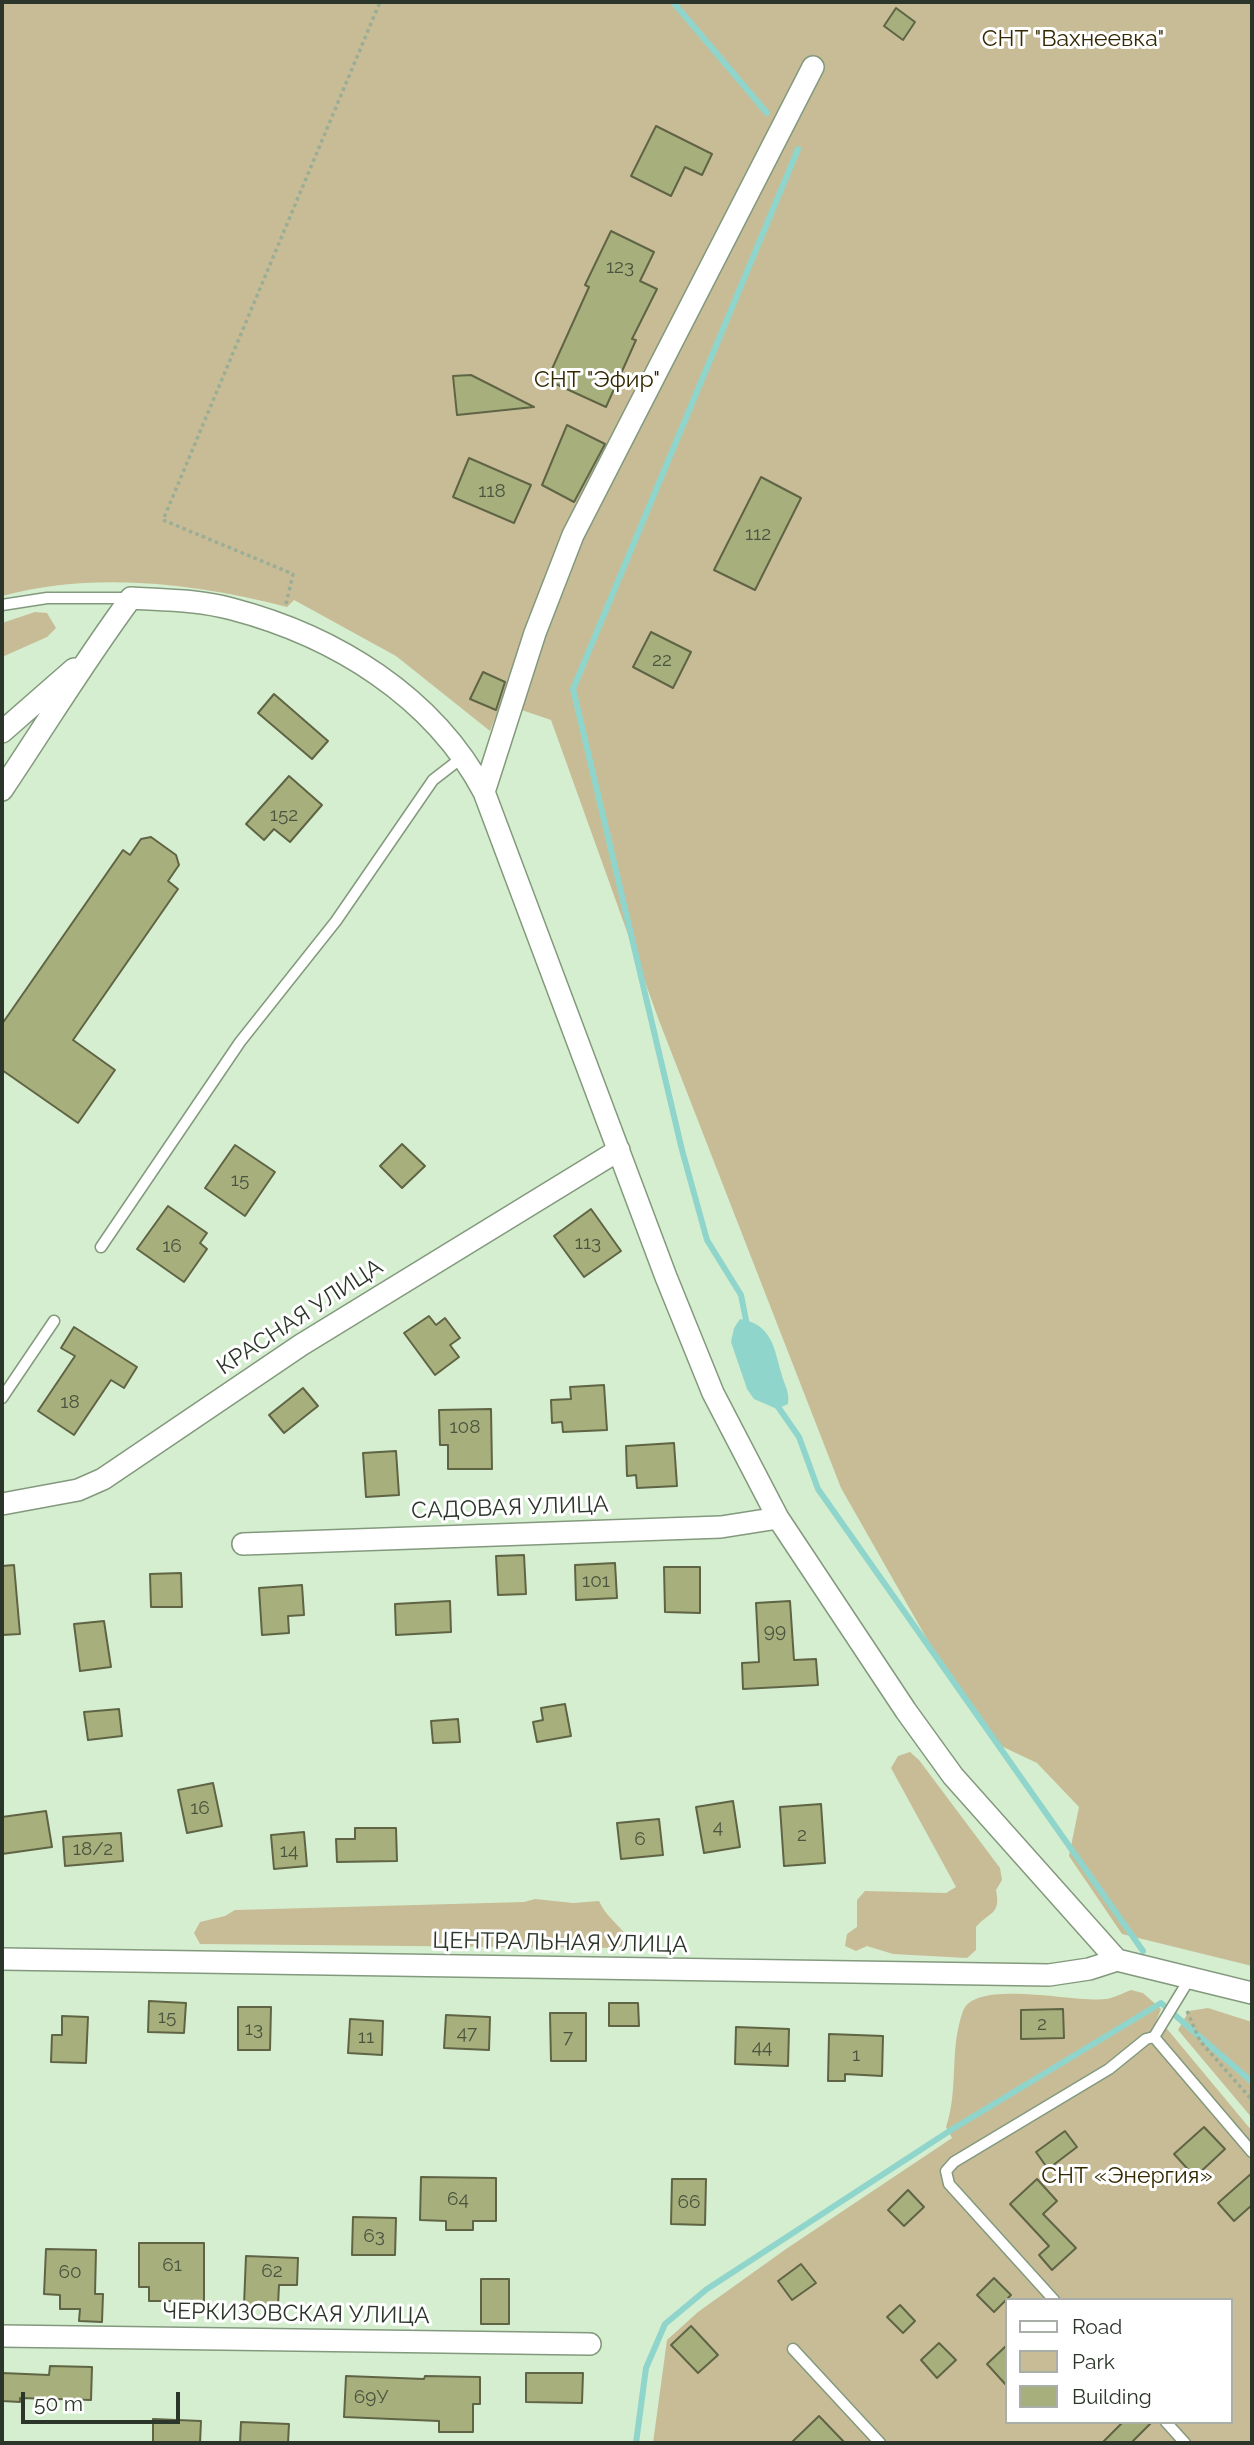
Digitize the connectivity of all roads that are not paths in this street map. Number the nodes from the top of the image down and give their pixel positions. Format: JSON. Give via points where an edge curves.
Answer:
{"nodes":[{"id":1,"x":813,"y":67,"type":"dead end"},
{"id":2,"x":131,"y":598,"type":"junction"},
{"id":3,"x":2,"y":605,"type":"edge"},
{"id":4,"x":93,"y":650,"type":"junction"},
{"id":5,"x":2,"y":732,"type":"edge"},
{"id":6,"x":464,"y":756,"type":"junction"},
{"id":7,"x":2,"y":790,"type":"edge"},
{"id":8,"x":484,"y":792,"type":"junction"},
{"id":9,"x":619,"y":1150,"type":"junction"},
{"id":10,"x":101,"y":1247,"type":"dead end"},
{"id":11,"x":54,"y":1321,"type":"dead end"},
{"id":12,"x":2,"y":1398,"type":"edge"},
{"id":13,"x":2,"y":1504,"type":"edge"},
{"id":14,"x":778,"y":1518,"type":"junction"},
{"id":15,"x":243,"y":1544,"type":"dead end"},
{"id":16,"x":2,"y":1959,"type":"edge"},
{"id":17,"x":1117,"y":1960,"type":"junction"},
{"id":18,"x":1182,"y":1992,"type":"junction"},
{"id":19,"x":1252,"y":1993,"type":"edge"},
{"id":20,"x":1154,"y":2037,"type":"junction"},
{"id":21,"x":1252,"y":2152,"type":"edge"},
{"id":22,"x":1052,"y":2298,"type":"edge"},
{"id":23,"x":2,"y":2336,"type":"edge"},
{"id":24,"x":590,"y":2344,"type":"dead end"},
{"id":25,"x":793,"y":2349,"type":"dead end"},
{"id":26,"x":1168,"y":2424,"type":"edge"},
{"id":27,"x":880,"y":2443,"type":"edge"},
{"id":28,"x":1185,"y":2443,"type":"edge"}],
"edges":[{"from":1,"to":8,"type":"street","via":[[573,535],[535,633]]},
{"from":2,"to":3,"type":"lane","via":[[47,598]]},
{"from":2,"to":4,"type":"street"},
{"from":2,"to":6,"type":"street","via":[[203,603],[281,625],[343,653],[385,677]]},
{"from":4,"to":5,"type":"street"},
{"from":4,"to":7,"type":"street"},
{"from":6,"to":8,"type":"street"},
{"from":6,"to":10,"type":"lane","via":[[433,780],[336,921],[240,1042]]},
{"from":8,"to":9,"type":"street"},
{"from":9,"to":13,"type":"street","name":"КРАСНАЯ УЛИЦА","via":[[301,1345],[103,1479],[78,1490]]},
{"from":9,"to":14,"type":"street","via":[[713,1393]]},
{"from":11,"to":12,"type":"lane"},
{"from":14,"to":15,"type":"street","name":"САДОВАЯ УЛИЦА","via":[[720,1527]]},
{"from":14,"to":17,"type":"street","via":[[953,1776]]},
{"from":16,"to":17,"type":"street","name":"ЦЕНТРАЛЬНАЯ УЛИЦА","via":[[1037,1975],[1089,1969]]},
{"from":17,"to":18,"type":"street"},
{"from":18,"to":19,"type":"street"},
{"from":18,"to":20,"type":"lane"},
{"from":20,"to":21,"type":"lane"},
{"from":20,"to":22,"type":"lane","via":[[946,2171],[948,2184]]},
{"from":23,"to":24,"type":"street","name":"ЧЕРКИЗОВСКАЯ УЛИЦА"},
{"from":25,"to":27,"type":"lane"},
{"from":26,"to":28,"type":"lane"}]}
